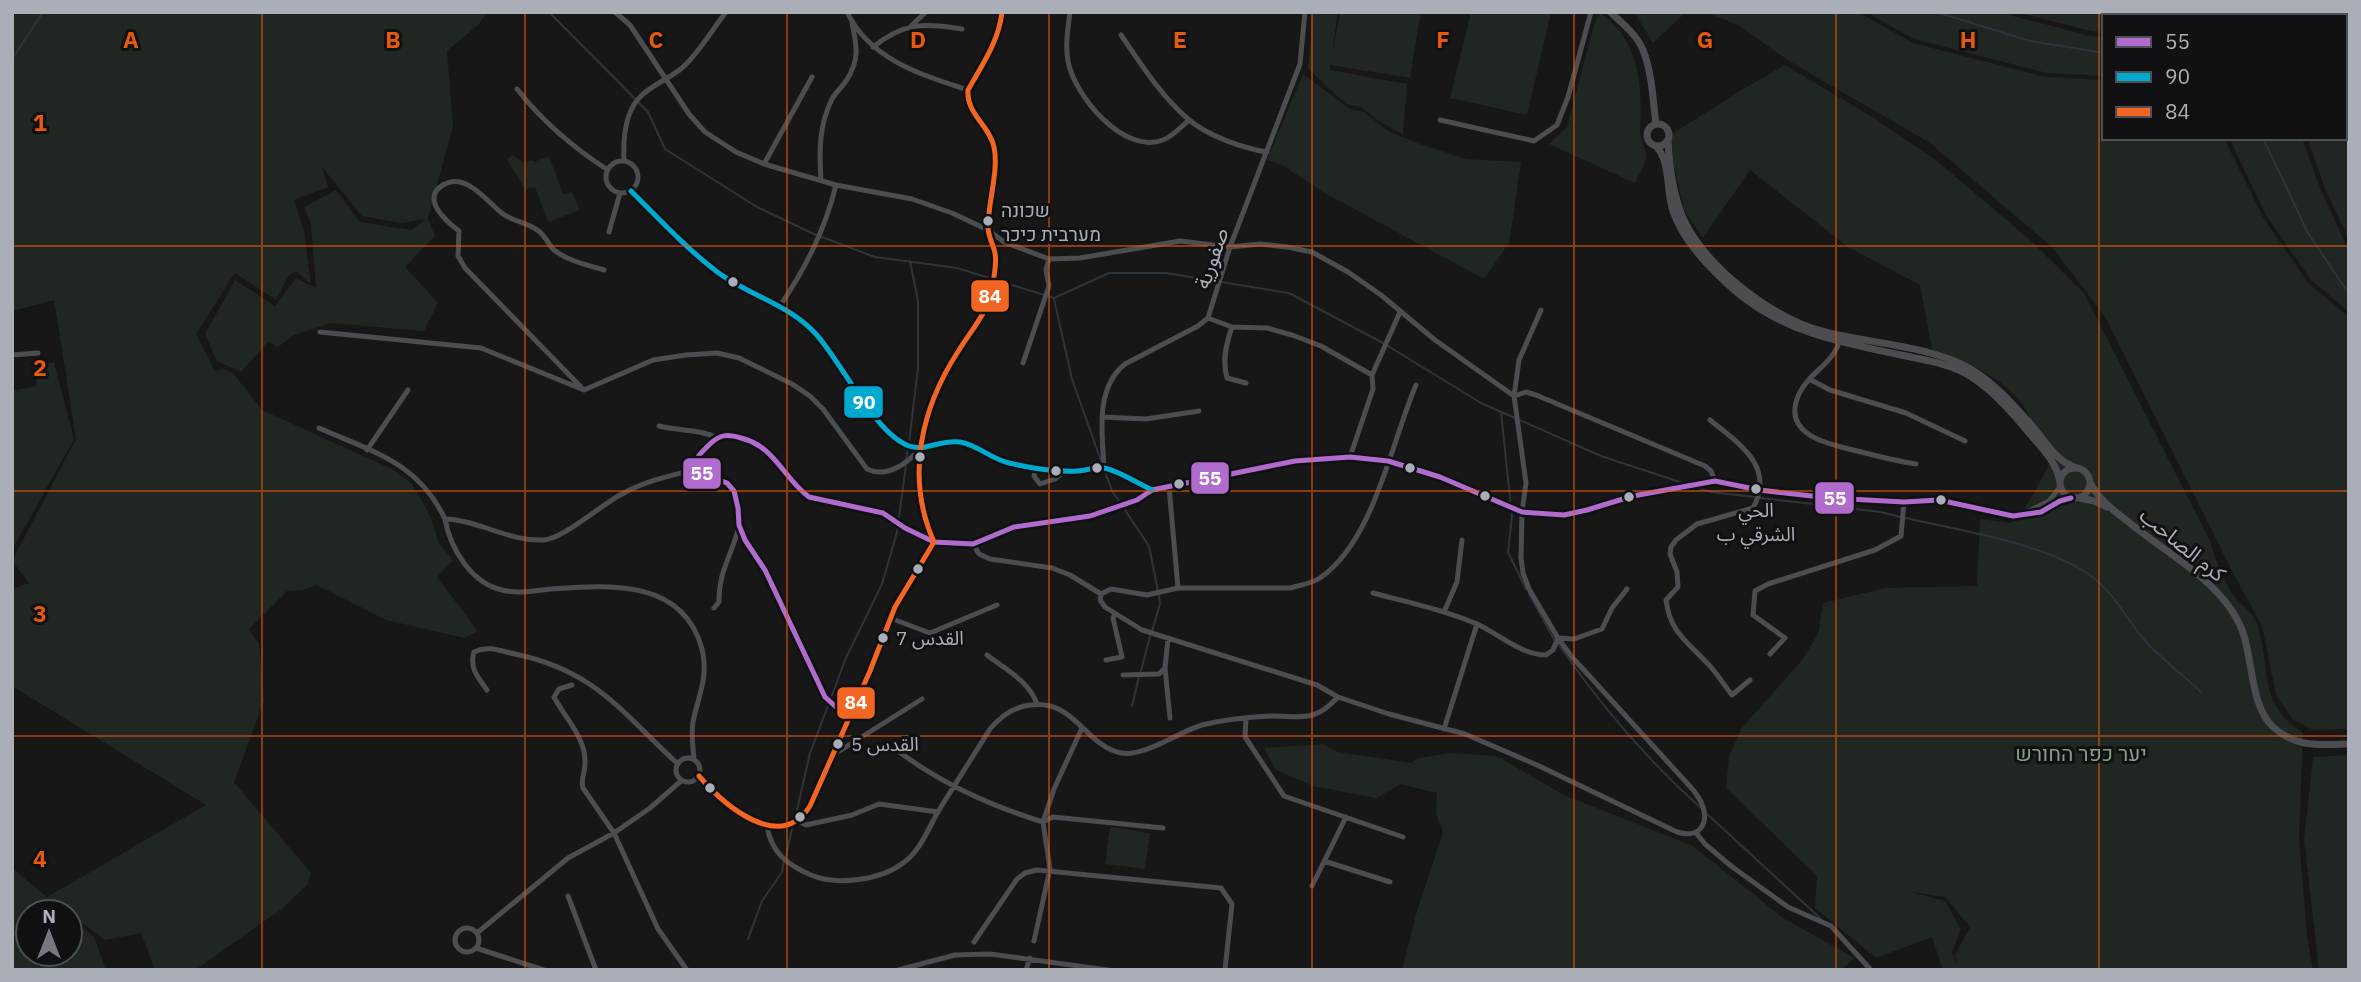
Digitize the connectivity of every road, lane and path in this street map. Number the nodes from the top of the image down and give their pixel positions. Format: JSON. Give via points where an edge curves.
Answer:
{"nodes":[{"id":1,"x":615,"y":12,"type":"edge"},
{"id":2,"x":726,"y":12,"type":"edge"},
{"id":3,"x":847,"y":12,"type":"edge"},
{"id":4,"x":926,"y":12,"type":"edge"},
{"id":5,"x":1002,"y":12,"type":"edge"},
{"id":6,"x":1070,"y":12,"type":"edge"},
{"id":7,"x":1305,"y":12,"type":"edge"},
{"id":8,"x":1591,"y":12,"type":"edge"},
{"id":9,"x":1610,"y":12,"type":"edge"},
{"id":10,"x":852,"y":23,"type":"junction"},
{"id":11,"x":911,"y":26,"type":"junction"},
{"id":12,"x":962,"y":29,"type":"dead end"},
{"id":13,"x":1122,"y":35,"type":"dead end"},
{"id":14,"x":873,"y":47,"type":"junction"},
{"id":15,"x":812,"y":77,"type":"dead end"},
{"id":16,"x":667,"y":79,"type":"junction"},
{"id":17,"x":517,"y":89,"type":"dead end"},
{"id":18,"x":968,"y":90,"type":"junction"},
{"id":19,"x":1189,"y":120,"type":"junction"},
{"id":20,"x":1440,"y":120,"type":"dead end"},
{"id":21,"x":1656,"y":124,"type":"junction"},
{"id":22,"x":1668,"y":140,"type":"junction"},
{"id":23,"x":1656,"y":146,"type":"junction"},
{"id":24,"x":1267,"y":152,"type":"junction"},
{"id":25,"x":624,"y":161,"type":"junction"},
{"id":26,"x":764,"y":164,"type":"junction"},
{"id":27,"x":608,"y":170,"type":"junction"},
{"id":28,"x":821,"y":180,"type":"junction"},
{"id":29,"x":836,"y":185,"type":"junction"},
{"id":30,"x":631,"y":191,"type":"junction"},
{"id":31,"x":621,"y":193,"type":"junction"},
{"id":32,"x":988,"y":230,"type":"junction"},
{"id":33,"x":608,"y":232,"type":"dead end"},
{"id":34,"x":1230,"y":247,"type":"junction"},
{"id":35,"x":1049,"y":259,"type":"junction"},
{"id":36,"x":604,"y":270,"type":"dead end"},
{"id":37,"x":780,"y":306,"type":"junction"},
{"id":38,"x":1541,"y":310,"type":"dead end"},
{"id":39,"x":1400,"y":313,"type":"junction"},
{"id":40,"x":1208,"y":318,"type":"junction"},
{"id":41,"x":1231,"y":327,"type":"junction"},
{"id":42,"x":320,"y":332,"type":"dead end"},
{"id":43,"x":1840,"y":339,"type":"junction"},
{"id":44,"x":38,"y":353,"type":"dead end"},
{"id":45,"x":12,"y":355,"type":"edge"},
{"id":46,"x":1023,"y":363,"type":"dead end"},
{"id":47,"x":1372,"y":375,"type":"junction"},
{"id":48,"x":1811,"y":380,"type":"junction"},
{"id":49,"x":1246,"y":383,"type":"dead end"},
{"id":50,"x":1416,"y":385,"type":"dead end"},
{"id":51,"x":408,"y":390,"type":"dead end"},
{"id":52,"x":584,"y":390,"type":"junction"},
{"id":53,"x":1514,"y":396,"type":"junction"},
{"id":54,"x":1199,"y":411,"type":"dead end"},
{"id":55,"x":1102,"y":417,"type":"junction"},
{"id":56,"x":1710,"y":420,"type":"dead end"},
{"id":57,"x":659,"y":426,"type":"dead end"},
{"id":58,"x":319,"y":428,"type":"dead end"},
{"id":59,"x":717,"y":438,"type":"junction"},
{"id":60,"x":1965,"y":441,"type":"dead end"},
{"id":61,"x":919,"y":449,"type":"junction"},
{"id":62,"x":367,"y":450,"type":"junction"},
{"id":63,"x":1350,"y":457,"type":"junction"},
{"id":64,"x":1388,"y":461,"type":"junction"},
{"id":65,"x":1916,"y":464,"type":"dead end"},
{"id":66,"x":1036,"y":467,"type":"junction"},
{"id":67,"x":1104,"y":467,"type":"junction"},
{"id":68,"x":2077,"y":468,"type":"junction"},
{"id":69,"x":693,"y":470,"type":"junction"},
{"id":70,"x":1066,"y":470,"type":"junction"},
{"id":71,"x":1715,"y":481,"type":"junction"},
{"id":72,"x":2090,"y":482,"type":"junction"},
{"id":73,"x":2060,"y":485,"type":"junction"},
{"id":74,"x":1169,"y":487,"type":"junction"},
{"id":75,"x":1759,"y":489,"type":"junction"},
{"id":76,"x":1152,"y":490,"type":"junction"},
{"id":77,"x":2075,"y":498,"type":"junction"},
{"id":78,"x":1904,"y":502,"type":"junction"},
{"id":79,"x":2113,"y":511,"type":"junction"},
{"id":80,"x":1522,"y":512,"type":"junction"},
{"id":81,"x":2016,"y":516,"type":"junction"},
{"id":82,"x":445,"y":519,"type":"junction"},
{"id":83,"x":738,"y":525,"type":"junction"},
{"id":84,"x":1462,"y":540,"type":"dead end"},
{"id":85,"x":934,"y":542,"type":"junction"},
{"id":86,"x":973,"y":544,"type":"junction"},
{"id":87,"x":1178,"y":588,"type":"junction"},
{"id":88,"x":1627,"y":589,"type":"dead end"},
{"id":89,"x":1373,"y":593,"type":"dead end"},
{"id":90,"x":1101,"y":594,"type":"junction"},
{"id":91,"x":997,"y":604,"type":"dead end"},
{"id":92,"x":714,"y":608,"type":"dead end"},
{"id":93,"x":1444,"y":612,"type":"junction"},
{"id":94,"x":1115,"y":614,"type":"junction"},
{"id":95,"x":890,"y":618,"type":"junction"},
{"id":96,"x":1477,"y":624,"type":"junction"},
{"id":97,"x":1558,"y":638,"type":"junction"},
{"id":98,"x":1168,"y":639,"type":"junction"},
{"id":99,"x":987,"y":654,"type":"dead end"},
{"id":100,"x":1770,"y":654,"type":"dead end"},
{"id":101,"x":1106,"y":660,"type":"dead end"},
{"id":102,"x":1165,"y":668,"type":"junction"},
{"id":103,"x":1123,"y":675,"type":"dead end"},
{"id":104,"x":1750,"y":680,"type":"dead end"},
{"id":105,"x":572,"y":685,"type":"dead end"},
{"id":106,"x":487,"y":690,"type":"dead end"},
{"id":107,"x":1338,"y":697,"type":"junction"},
{"id":108,"x":922,"y":699,"type":"dead end"},
{"id":109,"x":1037,"y":704,"type":"junction"},
{"id":110,"x":850,"y":713,"type":"junction"},
{"id":111,"x":1170,"y":718,"type":"dead end"},
{"id":112,"x":1245,"y":719,"type":"junction"},
{"id":113,"x":1082,"y":728,"type":"junction"},
{"id":114,"x":1444,"y":729,"type":"junction"},
{"id":115,"x":2349,"y":744,"type":"edge"},
{"id":116,"x":894,"y":748,"type":"dead end"},
{"id":117,"x":832,"y":755,"type":"junction"},
{"id":118,"x":694,"y":760,"type":"junction"},
{"id":119,"x":678,"y":764,"type":"junction"},
{"id":120,"x":699,"y":776,"type":"junction"},
{"id":121,"x":681,"y":780,"type":"junction"},
{"id":122,"x":955,"y":785,"type":"junction"},
{"id":123,"x":938,"y":812,"type":"junction"},
{"id":124,"x":1346,"y":817,"type":"junction"},
{"id":125,"x":799,"y":821,"type":"junction"},
{"id":126,"x":1043,"y":822,"type":"junction"},
{"id":127,"x":767,"y":826,"type":"junction"},
{"id":128,"x":1163,"y":828,"type":"dead end"},
{"id":129,"x":614,"y":833,"type":"junction"},
{"id":130,"x":1697,"y":834,"type":"junction"},
{"id":131,"x":1403,"y":837,"type":"dead end"},
{"id":132,"x":1324,"y":861,"type":"junction"},
{"id":133,"x":1050,"y":869,"type":"junction"},
{"id":134,"x":1390,"y":882,"type":"dead end"},
{"id":135,"x":1312,"y":886,"type":"dead end"},
{"id":136,"x":568,"y":896,"type":"dead end"},
{"id":137,"x":477,"y":933,"type":"junction"},
{"id":138,"x":1034,"y":941,"type":"dead end"},
{"id":139,"x":974,"y":942,"type":"dead end"},
{"id":140,"x":476,"y":948,"type":"junction"},
{"id":141,"x":1030,"y":958,"type":"junction"},
{"id":142,"x":544,"y":970,"type":"edge"},
{"id":143,"x":596,"y":970,"type":"edge"},
{"id":144,"x":687,"y":970,"type":"edge"},
{"id":145,"x":898,"y":970,"type":"edge"},
{"id":146,"x":1026,"y":970,"type":"edge"},
{"id":147,"x":1108,"y":970,"type":"edge"},
{"id":148,"x":1225,"y":970,"type":"edge"},
{"id":149,"x":1871,"y":970,"type":"edge"}],
"edges":[{"from":1,"to":16,"type":"street","via":[[630,24]]},
{"from":2,"to":16,"type":"street","via":[[684,66]]},
{"from":3,"to":10,"type":"street"},
{"from":4,"to":11,"type":"street"},
{"from":5,"to":18,"type":"street","via":[[995,42]]},
{"from":6,"to":19,"type":"street","via":[[1068,60],[1074,81],[1098,114],[1129,138],[1150,143],[1163,141]]},
{"from":7,"to":24,"type":"street","name":"صفورية","via":[[1300,64]]},
{"from":8,"to":20,"type":"street","via":[[1557,125],[1534,141]]},
{"from":9,"to":21,"type":"street","via":[[1643,49]]},
{"from":10,"to":14,"type":"street"},
{"from":10,"to":28,"type":"street","via":[[858,51],[823,124]]},
{"from":11,"to":12,"type":"street"},
{"from":11,"to":14,"type":"street"},
{"from":13,"to":19,"type":"street","via":[[1147,73]]},
{"from":14,"to":18,"type":"street","via":[[900,66]]},
{"from":15,"to":26,"type":"street"},
{"from":16,"to":25,"type":"street","via":[[641,95],[632,110]]},
{"from":16,"to":26,"type":"street","via":[[705,132]]},
{"from":17,"to":27,"type":"street","via":[[564,140]]},
{"from":18,"to":32,"type":"street","via":[[969,103],[991,136],[995,153]]},
{"from":19,"to":24,"type":"street","via":[[1243,148]]},
{"from":21,"to":22,"type":"street","via":[[1667,128]]},
{"from":21,"to":23,"type":"street","via":[[1647,135]]},
{"from":22,"to":23,"type":"street"},
{"from":22,"to":43,"type":"street","via":[[1684,219],[1712,258],[1775,310]]},
{"from":23,"to":43,"type":"street","via":[[1663,155],[1676,219],[1715,271],[1775,318],[1813,335]]},
{"from":24,"to":34,"type":"street","name":"صفورية"},
{"from":25,"to":27,"type":"street"},
{"from":25,"to":30,"type":"street","via":[[638,173]]},
{"from":26,"to":28,"type":"street"},
{"from":27,"to":31,"type":"street","via":[[608,185]]},
{"from":28,"to":29,"type":"street"},
{"from":29,"to":32,"type":"street","via":[[912,199]]},
{"from":29,"to":37,"type":"street","via":[[816,246]]},
{"from":30,"to":31,"type":"street"},
{"from":30,"to":37,"type":"street","via":[[716,271]]},
{"from":31,"to":33,"type":"street"},
{"from":32,"to":35,"type":"street","via":[[1004,242]]},
{"from":32,"to":61,"type":"street","via":[[996,254],[990,301],[938,387]]},
{"from":34,"to":35,"type":"street","via":[[1180,241]]},
{"from":34,"to":39,"type":"street","via":[[1260,244],[1312,253],[1359,279]]},
{"from":34,"to":40,"type":"street","name":"صفورية"},
{"from":35,"to":46,"type":"street","via":[[1049,286]]},
{"from":36,"to":52,"type":"street","via":[[554,249],[541,233],[502,213],[468,185],[449,183],[438,191],[436,209],[459,231],[458,256],[466,268]]},
{"from":37,"to":61,"type":"street","via":[[815,333],[891,436]]},
{"from":38,"to":53,"type":"street","via":[[1519,360]]},
{"from":39,"to":47,"type":"street"},
{"from":39,"to":53,"type":"street"},
{"from":40,"to":41,"type":"street"},
{"from":40,"to":55,"type":"street","name":"صفورية","via":[[1114,372]]},
{"from":41,"to":47,"type":"street","via":[[1267,328],[1292,335]]},
{"from":41,"to":49,"type":"street","via":[[1225,352],[1227,378]]},
{"from":42,"to":52,"type":"street","via":[[481,348]]},
{"from":43,"to":48,"type":"street","via":[[1832,358]]},
{"from":43,"to":68,"type":"street","via":[[1960,363],[2000,392],[2059,460]]},
{"from":43,"to":73,"type":"street","via":[[1944,365],[1973,378],[2036,441],[2056,468]]},
{"from":44,"to":45,"type":"street"},
{"from":47,"to":63,"type":"street","via":[[1373,389]]},
{"from":48,"to":60,"type":"street","via":[[1906,413]]},
{"from":48,"to":65,"type":"street","via":[[1799,394],[1795,409],[1798,423],[1808,435]]},
{"from":50,"to":64,"type":"street"},
{"from":51,"to":62,"type":"street"},
{"from":52,"to":61,"type":"street","via":[[653,360],[717,353],[756,365],[810,396],[867,469],[875,473],[912,459]]},
{"from":53,"to":71,"type":"street","via":[[1536,395],[1693,461],[1711,471]]},
{"from":53,"to":80,"type":"street","via":[[1526,483]]},
{"from":54,"to":55,"type":"street","via":[[1146,419]]},
{"from":55,"to":67,"type":"street","name":"صفورية"},
{"from":56,"to":75,"type":"street","via":[[1753,459],[1761,477]]},
{"from":57,"to":59,"type":"street"},
{"from":58,"to":62,"type":"street"},
{"from":59,"to":69,"type":"street","via":[[697,456]]},
{"from":59,"to":85,"type":"street","via":[[730,435],[757,442],[809,498],[883,513]]},
{"from":61,"to":66,"type":"street","via":[[942,441],[959,442],[1007,463]]},
{"from":61,"to":85,"type":"street","via":[[921,506]]},
{"from":62,"to":82,"type":"street","via":[[416,477],[435,498]]},
{"from":63,"to":64,"type":"street"},
{"from":63,"to":74,"type":"street","via":[[1295,461]]},
{"from":64,"to":80,"type":"street","via":[[1440,477]]},
{"from":64,"to":87,"type":"street","via":[[1360,531],[1320,578],[1290,588]]},
{"from":66,"to":70,"type":"street"},
{"from":66,"to":70,"type":"street","via":[[1034,475],[1040,484]]},
{"from":67,"to":70,"type":"street"},
{"from":67,"to":76,"type":"street"},
{"from":68,"to":72,"type":"street","via":[[2086,472]]},
{"from":68,"to":73,"type":"street","via":[[2067,470]]},
{"from":69,"to":82,"type":"street","via":[[622,493],[547,540],[524,540],[463,520]]},
{"from":69,"to":83,"type":"street","via":[[727,483],[734,491]]},
{"from":71,"to":75,"type":"street"},
{"from":71,"to":80,"type":"street","via":[[1564,515]]},
{"from":72,"to":77,"type":"street","via":[[2088,492]]},
{"from":72,"to":79,"type":"street","name":"كرم الصاحب"},
{"from":73,"to":77,"type":"street","via":[[2065,495]]},
{"from":73,"to":81,"type":"street","via":[[2049,501]]},
{"from":74,"to":76,"type":"street"},
{"from":74,"to":87,"type":"street"},
{"from":75,"to":78,"type":"street"},
{"from":75,"to":104,"type":"street","via":[[1753,508],[1697,524],[1676,540],[1670,554],[1678,587],[1666,600],[1677,633],[1732,695]]},
{"from":76,"to":86,"type":"street","via":[[1138,500],[1090,516],[1014,527]]},
{"from":77,"to":79,"type":"street","name":"كرم الصاحب"},
{"from":77,"to":81,"type":"street"},
{"from":78,"to":81,"type":"street","via":[[1939,500]]},
{"from":78,"to":100,"type":"street","via":[[1900,536],[1892,541],[1755,591],[1753,615],[1785,638]]},
{"from":79,"to":115,"type":"street","name":"كرم الصاحب","via":[[2222,598],[2239,622],[2261,710],[2271,725],[2298,743]]},
{"from":80,"to":97,"type":"street","via":[[1523,573]]},
{"from":82,"to":118,"type":"street","via":[[455,553],[489,585],[516,592],[617,587],[667,599],[682,611],[702,650],[705,674],[693,723]]},
{"from":83,"to":92,"type":"street"},
{"from":83,"to":110,"type":"street","via":[[765,570],[825,697]]},
{"from":84,"to":93,"type":"street","via":[[1457,582]]},
{"from":85,"to":86,"type":"street"},
{"from":85,"to":95,"type":"street"},
{"from":86,"to":90,"type":"street","via":[[979,554],[990,559],[1052,568]]},
{"from":87,"to":90,"type":"street","via":[[1147,595],[1111,589]]},
{"from":88,"to":97,"type":"street","via":[[1602,629],[1574,639]]},
{"from":89,"to":93,"type":"street"},
{"from":90,"to":94,"type":"street","via":[[1100,600]]},
{"from":91,"to":95,"type":"street","via":[[930,633]]},
{"from":93,"to":96,"type":"street"},
{"from":94,"to":98,"type":"street"},
{"from":94,"to":101,"type":"street","via":[[1122,657]]},
{"from":95,"to":110,"type":"street"},
{"from":96,"to":97,"type":"street","via":[[1538,655],[1553,650]]},
{"from":96,"to":114,"type":"street"},
{"from":97,"to":130,"type":"street","via":[[1700,800],[1703,819]]},
{"from":98,"to":102,"type":"street"},
{"from":98,"to":107,"type":"street","via":[[1317,685]]},
{"from":99,"to":109,"type":"street","via":[[1026,685]]},
{"from":102,"to":103,"type":"street","via":[[1159,674]]},
{"from":102,"to":111,"type":"street"},
{"from":105,"to":129,"type":"street","via":[[559,689],[554,697],[580,737],[585,761],[583,788]]},
{"from":106,"to":119,"type":"street","via":[[474,672],[474,652],[484,647],[544,660],[606,693]]},
{"from":107,"to":112,"type":"street","via":[[1310,717]]},
{"from":107,"to":114,"type":"street"},
{"from":108,"to":117,"type":"street"},
{"from":109,"to":113,"type":"street","via":[[1061,709]]},
{"from":109,"to":122,"type":"street","via":[[1022,706],[998,719]]},
{"from":110,"to":117,"type":"street"},
{"from":112,"to":113,"type":"street","via":[[1202,725],[1133,753],[1111,749]]},
{"from":112,"to":124,"type":"street","via":[[1245,737],[1284,796]]},
{"from":113,"to":126,"type":"street"},
{"from":114,"to":130,"type":"street","via":[[1537,765],[1677,832]]},
{"from":116,"to":122,"type":"street"},
{"from":117,"to":125,"type":"street"},
{"from":118,"to":119,"type":"street","via":[[685,758]]},
{"from":118,"to":120,"type":"street","via":[[700,767]]},
{"from":119,"to":121,"type":"street","via":[[676,773]]},
{"from":120,"to":121,"type":"street","via":[[689,783]]},
{"from":120,"to":127,"type":"street","via":[[738,812]]},
{"from":121,"to":129,"type":"street"},
{"from":122,"to":123,"type":"street"},
{"from":122,"to":126,"type":"street","via":[[1002,809]]},
{"from":123,"to":125,"type":"street","via":[[879,804],[852,816],[806,825]]},
{"from":123,"to":127,"type":"street","via":[[906,862],[890,871],[838,880],[813,876],[791,865],[769,841]]},
{"from":124,"to":131,"type":"street"},
{"from":124,"to":132,"type":"street"},
{"from":125,"to":127,"type":"street"},
{"from":126,"to":128,"type":"street","via":[[1053,817]]},
{"from":126,"to":133,"type":"street"},
{"from":129,"to":137,"type":"street","via":[[568,858]]},
{"from":129,"to":144,"type":"street","via":[[658,929]]},
{"from":130,"to":149,"type":"street","via":[[1731,866],[1788,907],[1831,926]]},
{"from":132,"to":134,"type":"street"},
{"from":132,"to":135,"type":"street"},
{"from":133,"to":138,"type":"street"},
{"from":133,"to":139,"type":"street","via":[[1017,879]]},
{"from":133,"to":148,"type":"street","via":[[1221,888],[1231,904]]},
{"from":136,"to":143,"type":"street"},
{"from":137,"to":140,"type":"street"},
{"from":137,"to":140,"type":"street","via":[[463,928],[454,940],[462,951]]},
{"from":140,"to":142,"type":"street"},
{"from":141,"to":145,"type":"street","via":[[955,955]]},
{"from":141,"to":146,"type":"street"},
{"from":141,"to":147,"type":"street"}]}
